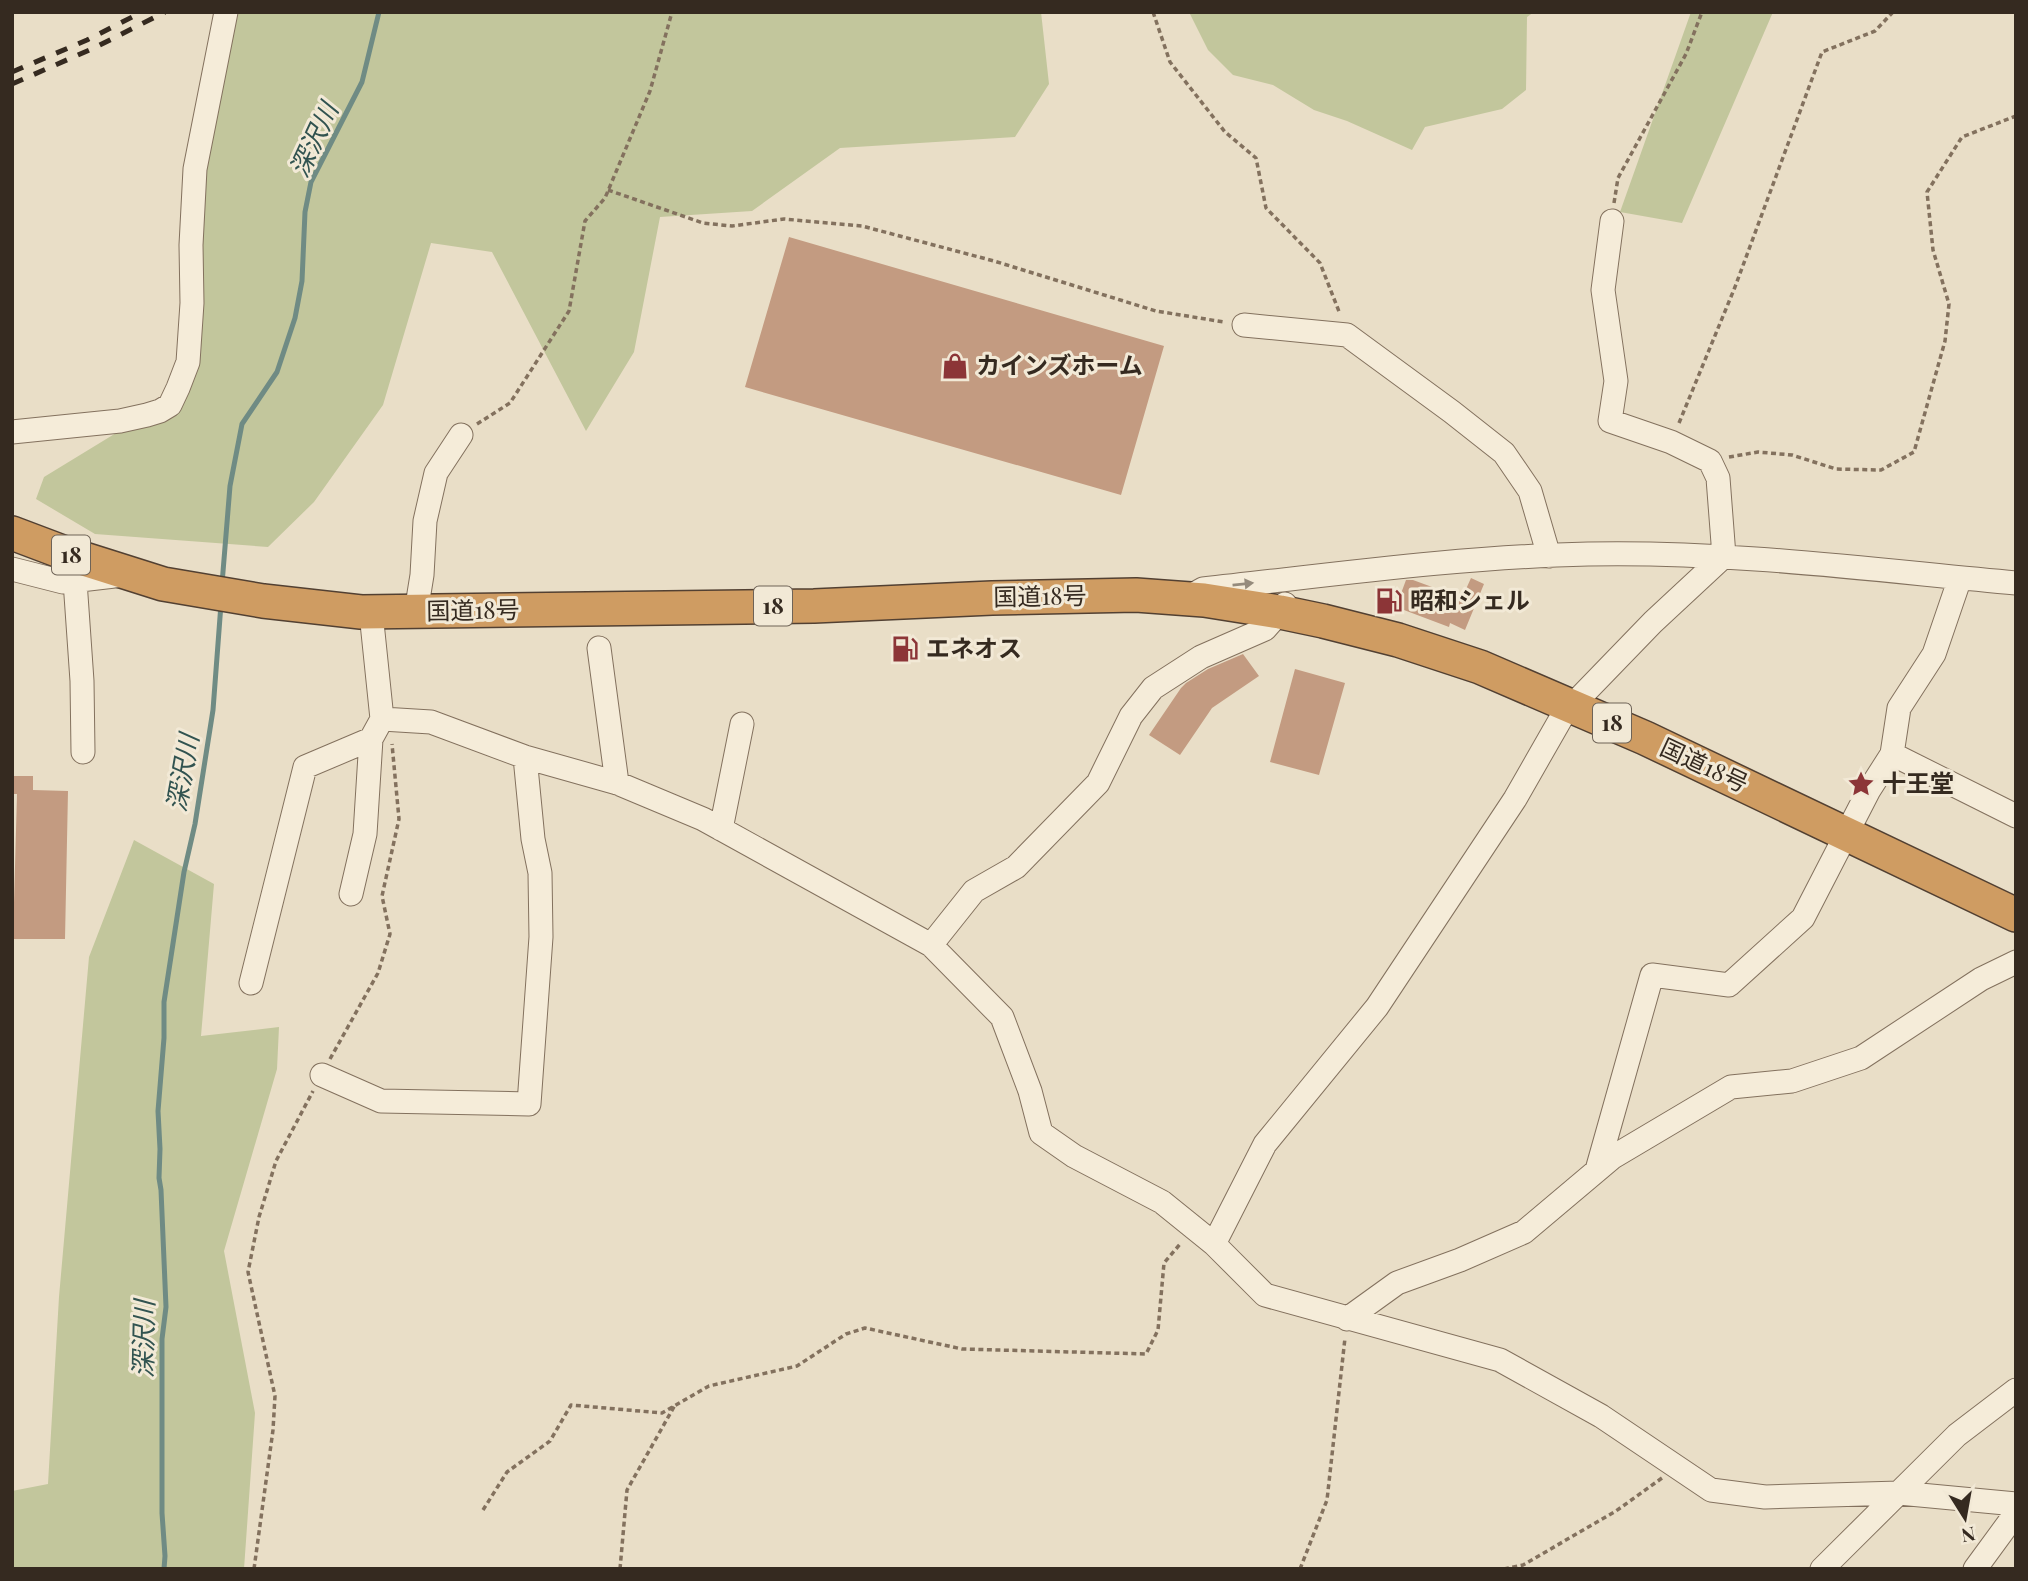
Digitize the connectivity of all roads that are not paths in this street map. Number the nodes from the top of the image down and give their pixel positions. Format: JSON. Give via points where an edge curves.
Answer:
{"nodes":[{"id":1,"x":226,"y":12,"type":"edge"},
{"id":2,"x":1612,"y":221,"type":"road end"},
{"id":3,"x":1244,"y":325,"type":"road end"},
{"id":4,"x":12,"y":432,"type":"edge"},
{"id":5,"x":461,"y":435,"type":"road end"},
{"id":6,"x":12,"y":533,"type":"edge"},
{"id":7,"x":1549,"y":556,"type":"junction"},
{"id":8,"x":1724,"y":556,"type":"junction"},
{"id":9,"x":12,"y":569,"type":"edge"},
{"id":10,"x":132,"y":574,"type":"junction"},
{"id":11,"x":1304,"y":578,"type":"junction"},
{"id":12,"x":1960,"y":578,"type":"junction"},
{"id":13,"x":75,"y":581,"type":"junction"},
{"id":14,"x":2016,"y":583,"type":"edge"},
{"id":15,"x":1184,"y":599,"type":"junction"},
{"id":16,"x":416,"y":612,"type":"junction"},
{"id":17,"x":1280,"y":612,"type":"junction"},
{"id":18,"x":366,"y":613,"type":"junction"},
{"id":19,"x":599,"y":648,"type":"dead end"},
{"id":20,"x":1571,"y":705,"type":"junction"},
{"id":21,"x":742,"y":724,"type":"dead end"},
{"id":22,"x":376,"y":729,"type":"junction"},
{"id":23,"x":83,"y":752,"type":"dead end"},
{"id":24,"x":1892,"y":754,"type":"junction"},
{"id":25,"x":525,"y":757,"type":"junction"},
{"id":26,"x":617,"y":783,"type":"junction"},
{"id":27,"x":2016,"y":816,"type":"edge"},
{"id":28,"x":720,"y":829,"type":"junction"},
{"id":29,"x":1846,"y":833,"type":"junction"},
{"id":30,"x":351,"y":894,"type":"dead end"},
{"id":31,"x":2016,"y":915,"type":"edge"},
{"id":32,"x":932,"y":945,"type":"junction"},
{"id":33,"x":2016,"y":962,"type":"edge"},
{"id":34,"x":251,"y":983,"type":"dead end"},
{"id":35,"x":321,"y":1075,"type":"road end"},
{"id":36,"x":1597,"y":1170,"type":"junction"},
{"id":37,"x":1214,"y":1244,"type":"junction"},
{"id":38,"x":1347,"y":1319,"type":"junction"},
{"id":39,"x":2016,"y":1390,"type":"edge"},
{"id":40,"x":1899,"y":1493,"type":"junction"},
{"id":41,"x":2016,"y":1504,"type":"edge"},
{"id":42,"x":2016,"y":1513,"type":"edge"},
{"id":43,"x":1822,"y":1569,"type":"edge"},
{"id":44,"x":1975,"y":1569,"type":"edge"}],
"edges":[{"from":1,"to":4,"type":"street","via":[[195,169],[188,362],[170,405],[120,421]]},
{"from":2,"to":8,"type":"street","via":[[1603,290],[1616,381],[1610,421],[1710,461],[1718,478]]},
{"from":3,"to":7,"type":"street","via":[[1348,335],[1504,453],[1530,491]]},
{"from":5,"to":16,"type":"street","via":[[436,472],[425,521]]},
{"from":6,"to":10,"type":"highway","name":"国道18号","number":"18"},
{"from":7,"to":8,"type":"street"},
{"from":7,"to":11,"type":"street"},
{"from":8,"to":12,"type":"street"},
{"from":8,"to":20,"type":"street"},
{"from":9,"to":13,"type":"street"},
{"from":10,"to":13,"type":"street"},
{"from":10,"to":18,"type":"highway","name":"国道18号","number":"18","via":[[163,584],[263,601]]},
{"from":15,"to":11,"type":"street","one_way":true,"via":[[1203,589]]},
{"from":11,"to":17,"type":"street","via":[[1296,583]]},
{"from":12,"to":14,"type":"street"},
{"from":12,"to":24,"type":"street","via":[[1934,654],[1899,708]]},
{"from":13,"to":23,"type":"street"},
{"from":15,"to":16,"type":"highway","name":"国道18号","number":"18","via":[[992,598]]},
{"from":15,"to":17,"type":"highway","name":"国道18号","number":"18"},
{"from":16,"to":18,"type":"highway","name":"国道18号","number":"18"},
{"from":17,"to":20,"type":"highway","name":"国道18号","number":"18","via":[[1439,652]]},
{"from":17,"to":32,"type":"street","via":[[1265,629],[1201,657],[1153,688],[1131,716],[1098,783],[1016,867],[974,891]]},
{"from":18,"to":22,"type":"street"},
{"from":19,"to":26,"type":"street"},
{"from":20,"to":29,"type":"highway","name":"国道18号","number":"18"},
{"from":20,"to":37,"type":"street","via":[[1515,799],[1377,1007],[1265,1144]]},
{"from":21,"to":28,"type":"street"},
{"from":22,"to":25,"type":"street","via":[[431,722]]},
{"from":22,"to":30,"type":"street","via":[[368,765],[365,834]]},
{"from":22,"to":34,"type":"street","via":[[306,767]]},
{"from":24,"to":27,"type":"street"},
{"from":24,"to":29,"type":"street"},
{"from":25,"to":26,"type":"street"},
{"from":25,"to":35,"type":"street","via":[[540,873],[541,937],[529,1104],[381,1101]]},
{"from":26,"to":28,"type":"street"},
{"from":28,"to":32,"type":"street"},
{"from":29,"to":31,"type":"highway","name":"国道18号","number":"18"},
{"from":29,"to":36,"type":"street","via":[[1803,918],[1730,985],[1652,975]]},
{"from":32,"to":37,"type":"street","via":[[1002,1017],[1041,1133],[1074,1156],[1162,1202]]},
{"from":33,"to":36,"type":"street","via":[[1981,979],[1861,1058],[1792,1081],[1731,1087]]},
{"from":36,"to":38,"type":"street","via":[[1524,1232],[1396,1283]]},
{"from":37,"to":38,"type":"street","via":[[1265,1295]]},
{"from":38,"to":40,"type":"street","via":[[1500,1360],[1601,1416],[1711,1490],[1765,1497]]},
{"from":39,"to":40,"type":"street","via":[[1957,1435]]},
{"from":40,"to":41,"type":"street"},
{"from":40,"to":43,"type":"street"},
{"from":42,"to":44,"type":"street"}]}
